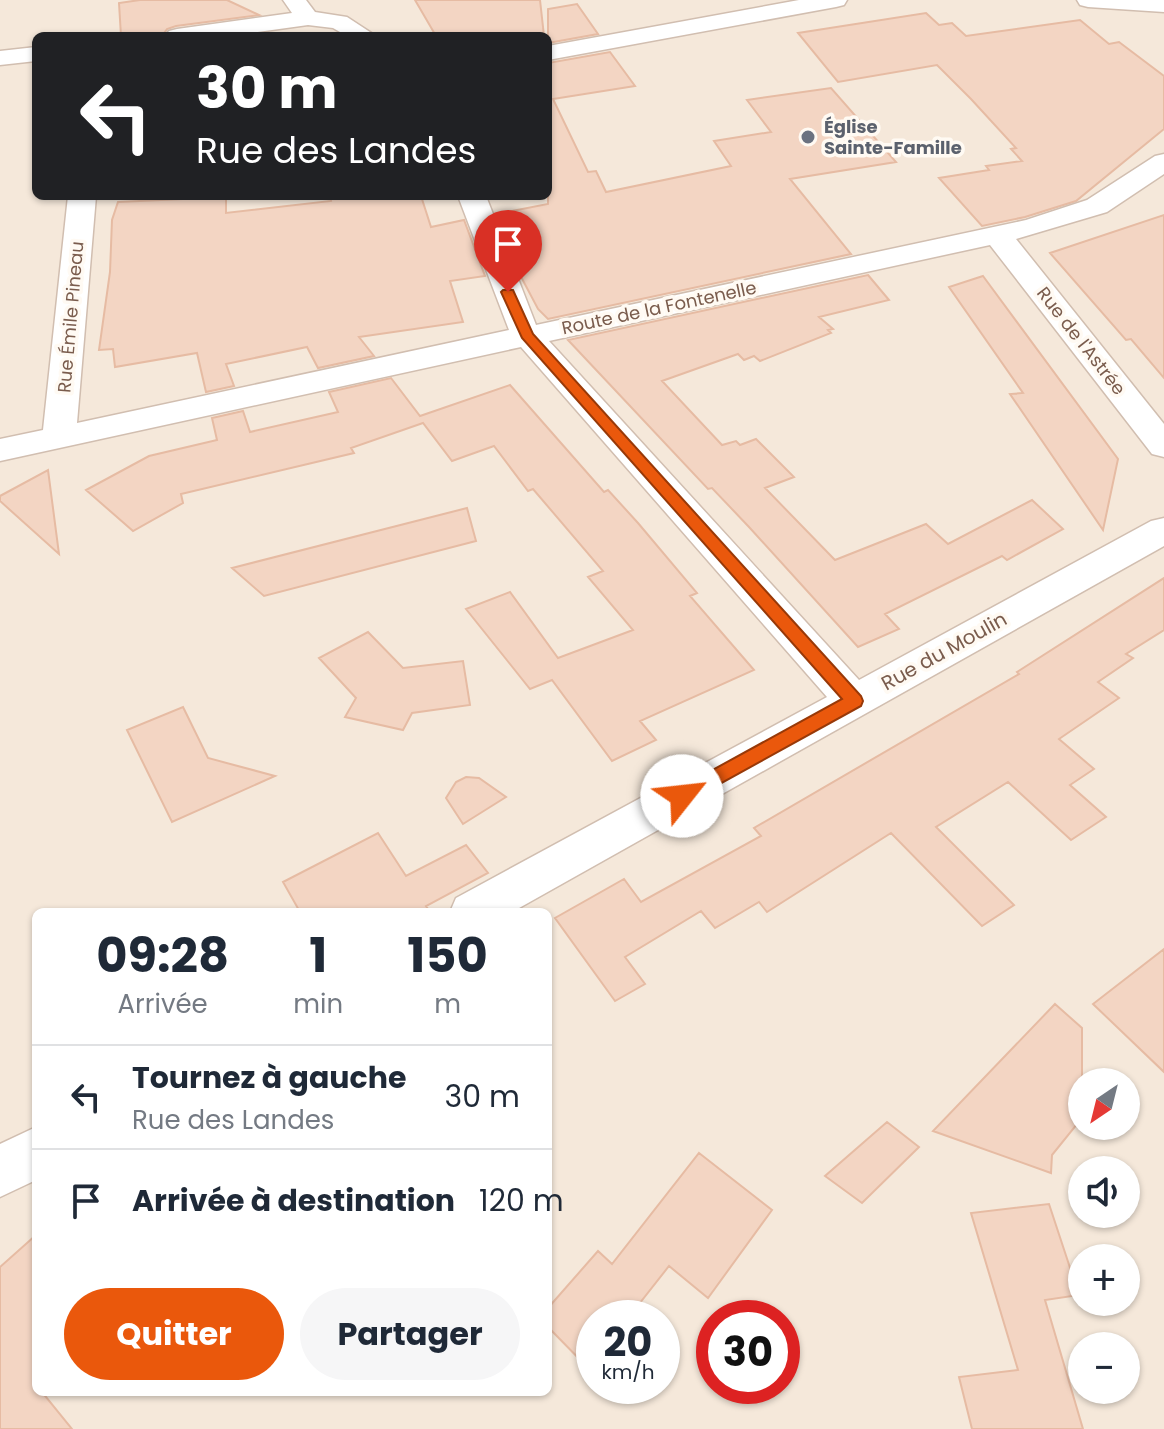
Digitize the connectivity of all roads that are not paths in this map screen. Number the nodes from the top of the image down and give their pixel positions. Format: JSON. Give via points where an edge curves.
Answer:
{"nodes":[{"id":1,"x":836,"y":0,"type":"edge"},
{"id":2,"x":1088,"y":0,"type":"edge"},
{"id":3,"x":1164,"y":5,"type":"edge"},
{"id":4,"x":301,"y":9,"type":"edge"},
{"id":5,"x":195,"y":32,"type":"edge"},
{"id":6,"x":357,"y":32,"type":"edge"},
{"id":7,"x":552,"y":52,"type":"edge"},
{"id":8,"x":32,"y":54,"type":"edge"},
{"id":9,"x":0,"y":58,"type":"edge"},
{"id":10,"x":1164,"y":162,"type":"edge"},
{"id":11,"x":82,"y":200,"type":"edge"},
{"id":12,"x":474,"y":200,"type":"edge"},
{"id":13,"x":998,"y":236,"type":"junction"},
{"id":14,"x":527,"y":335,"type":"junction"},
{"id":15,"x":59,"y":437,"type":"junction"},
{"id":16,"x":1164,"y":446,"type":"edge"},
{"id":17,"x":0,"y":450,"type":"edge"},
{"id":18,"x":1164,"y":530,"type":"edge"},
{"id":19,"x":854,"y":701,"type":"junction"},
{"id":20,"x":479,"y":908,"type":"edge"},
{"id":21,"x":32,"y":1154,"type":"edge"},
{"id":22,"x":0,"y":1172,"type":"edge"}],
"edges":[{"from":1,"to":7,"type":"street"},
{"from":2,"to":3,"type":"street"},
{"from":4,"to":5,"type":"street"},
{"from":4,"to":6,"type":"street"},
{"from":8,"to":9,"type":"street"},
{"from":10,"to":13,"type":"street","name":"Route de la Fontenelle","via":[[1097,206]]},
{"from":11,"to":15,"type":"street","name":"Rue Émile Pineau"},
{"from":12,"to":14,"type":"street"},
{"from":13,"to":14,"type":"street","name":"Route de la Fontenelle"},
{"from":13,"to":16,"type":"street","name":"Rue de l'Astrée"},
{"from":14,"to":15,"type":"street","name":"Route de la Fontenelle"},
{"from":14,"to":19,"type":"street"},
{"from":15,"to":17,"type":"street","name":"Route de la Fontenelle"},
{"from":18,"to":19,"type":"street","name":"Rue du Moulin"},
{"from":19,"to":20,"type":"street","name":"Rue du Moulin"},
{"from":21,"to":22,"type":"street"}]}
